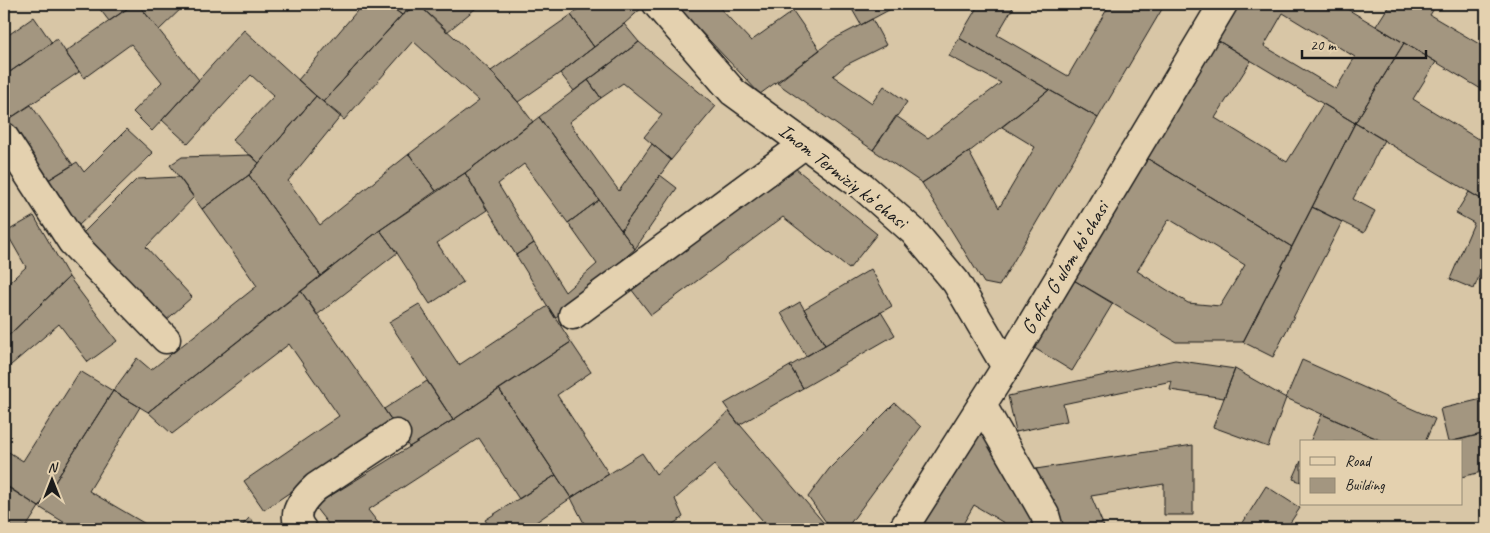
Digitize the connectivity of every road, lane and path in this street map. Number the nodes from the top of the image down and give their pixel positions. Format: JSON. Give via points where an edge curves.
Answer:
{"nodes":[{"id":1,"x":656,"y":4,"type":"edge"},
{"id":2,"x":1223,"y":4,"type":"edge"},
{"id":3,"x":4,"y":137,"type":"edge"},
{"id":4,"x":805,"y":144,"type":"junction"},
{"id":5,"x":573,"y":315,"type":"dead end"},
{"id":6,"x":166,"y":339,"type":"dead end"},
{"id":7,"x":1006,"y":367,"type":"junction"},
{"id":8,"x":982,"y":405,"type":"junction"},
{"id":9,"x":396,"y":434,"type":"dead end"},
{"id":10,"x":302,"y":529,"type":"edge"},
{"id":11,"x":902,"y":529,"type":"edge"},
{"id":12,"x":1049,"y":529,"type":"edge"}],
"edges":[{"from":1,"to":4,"type":"street","name":"Imom Termiziy koʻchasi","via":[[733,92]]},
{"from":2,"to":7,"type":"street","name":"Gʻofur Gʻulom koʻchasi"},
{"from":3,"to":6,"type":"street","via":[[72,242]]},
{"from":4,"to":5,"type":"street"},
{"from":4,"to":7,"type":"street","name":"Imom Termiziy koʻchasi","via":[[862,186],[914,232],[956,282]]},
{"from":7,"to":8,"type":"street","name":"Gʻofur Gʻulom koʻchasi"},
{"from":8,"to":11,"type":"street","name":"Gʻofur Gʻulom koʻchasi"},
{"from":8,"to":12,"type":"street","via":[[1045,515]]},
{"from":9,"to":10,"type":"street","via":[[305,497],[298,508],[298,525]]}]}
